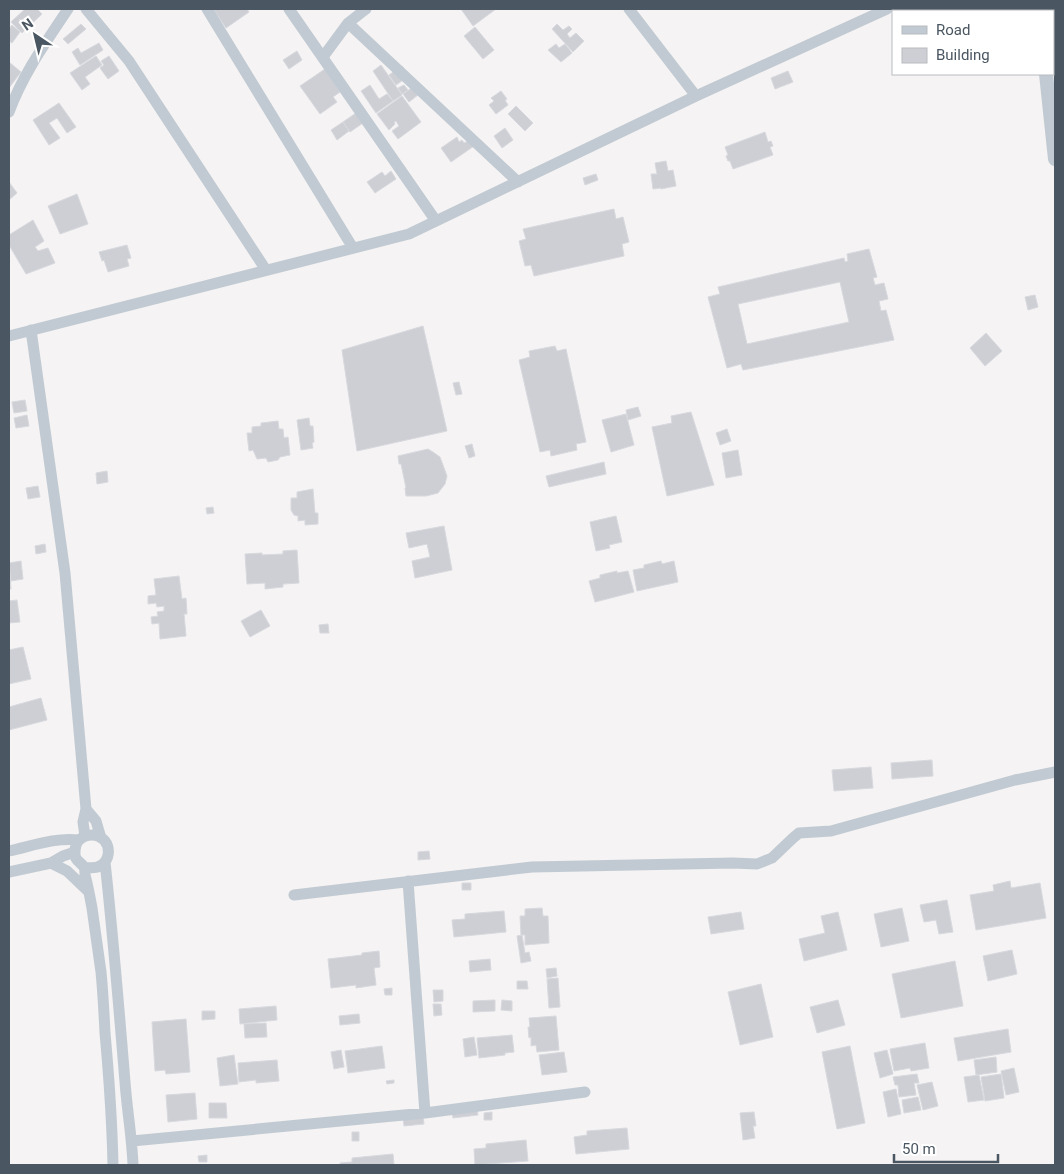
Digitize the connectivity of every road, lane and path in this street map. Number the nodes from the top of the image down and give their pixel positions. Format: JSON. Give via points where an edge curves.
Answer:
{"nodes":[{"id":1,"x":68,"y":9,"type":"edge"},
{"id":2,"x":86,"y":9,"type":"edge"},
{"id":3,"x":207,"y":9,"type":"edge"},
{"id":4,"x":289,"y":9,"type":"edge"},
{"id":5,"x":366,"y":9,"type":"edge"},
{"id":6,"x":629,"y":9,"type":"edge"},
{"id":7,"x":886,"y":9,"type":"edge"},
{"id":8,"x":348,"y":23,"type":"junction"},
{"id":9,"x":323,"y":57,"type":"junction"},
{"id":10,"x":1046,"y":75,"type":"edge"},
{"id":11,"x":696,"y":96,"type":"junction"},
{"id":12,"x":9,"y":112,"type":"edge"},
{"id":13,"x":1055,"y":159,"type":"edge"},
{"id":14,"x":518,"y":182,"type":"junction"},
{"id":15,"x":436,"y":222,"type":"junction"},
{"id":16,"x":353,"y":248,"type":"junction"},
{"id":17,"x":266,"y":270,"type":"junction"},
{"id":18,"x":30,"y":330,"type":"junction"},
{"id":19,"x":9,"y":336,"type":"edge"},
{"id":20,"x":1055,"y":772,"type":"edge"},
{"id":21,"x":86,"y":809,"type":"junction"},
{"id":22,"x":82,"y":838,"type":"junction"},
{"id":23,"x":101,"y":838,"type":"junction"},
{"id":24,"x":9,"y":851,"type":"edge"},
{"id":25,"x":74,"y":852,"type":"junction"},
{"id":26,"x":105,"y":862,"type":"junction"},
{"id":27,"x":51,"y":863,"type":"junction"},
{"id":28,"x":84,"y":867,"type":"junction"},
{"id":29,"x":9,"y":872,"type":"edge"},
{"id":30,"x":408,"y":881,"type":"junction"},
{"id":31,"x":90,"y":893,"type":"junction"},
{"id":32,"x":294,"y":895,"type":"dead end"},
{"id":33,"x":585,"y":1092,"type":"dead end"},
{"id":34,"x":425,"y":1113,"type":"junction"},
{"id":35,"x":132,"y":1141,"type":"junction"},
{"id":36,"x":113,"y":1165,"type":"edge"},
{"id":37,"x":133,"y":1165,"type":"edge"}],
"edges":[{"from":1,"to":12,"type":"street","via":[[23,78]]},
{"from":2,"to":17,"type":"street","via":[[130,60]]},
{"from":3,"to":16,"type":"street"},
{"from":4,"to":9,"type":"street"},
{"from":5,"to":8,"type":"street"},
{"from":6,"to":11,"type":"street"},
{"from":7,"to":11,"type":"street"},
{"from":8,"to":9,"type":"street"},
{"from":8,"to":14,"type":"street"},
{"from":9,"to":15,"type":"street"},
{"from":10,"to":13,"type":"street"},
{"from":11,"to":14,"type":"street"},
{"from":14,"to":15,"type":"street"},
{"from":15,"to":16,"type":"street","via":[[409,234]]},
{"from":16,"to":17,"type":"street"},
{"from":17,"to":18,"type":"street"},
{"from":18,"to":19,"type":"street"},
{"from":18,"to":21,"type":"street","via":[[65,572]]},
{"from":20,"to":30,"type":"street","via":[[831,831],[799,833],[772,858],[757,864],[532,867]]},
{"from":21,"to":22,"type":"street"},
{"from":21,"to":23,"type":"street","via":[[96,821]]},
{"from":22,"to":23,"type":"street","via":[[96,835]]},
{"from":22,"to":24,"type":"street","via":[[56,840]]},
{"from":22,"to":25,"type":"street"},
{"from":23,"to":26,"type":"street","via":[[109,851]]},
{"from":25,"to":27,"type":"street"},
{"from":25,"to":28,"type":"street"},
{"from":26,"to":28,"type":"street","via":[[92,869]]},
{"from":26,"to":35,"type":"street"},
{"from":27,"to":29,"type":"street"},
{"from":27,"to":31,"type":"street","via":[[66,871]]},
{"from":28,"to":31,"type":"street"},
{"from":30,"to":32,"type":"street"},
{"from":30,"to":34,"type":"street"},
{"from":31,"to":36,"type":"street","via":[[101,974]]},
{"from":33,"to":34,"type":"street"},
{"from":34,"to":35,"type":"street"},
{"from":35,"to":37,"type":"street"}]}
